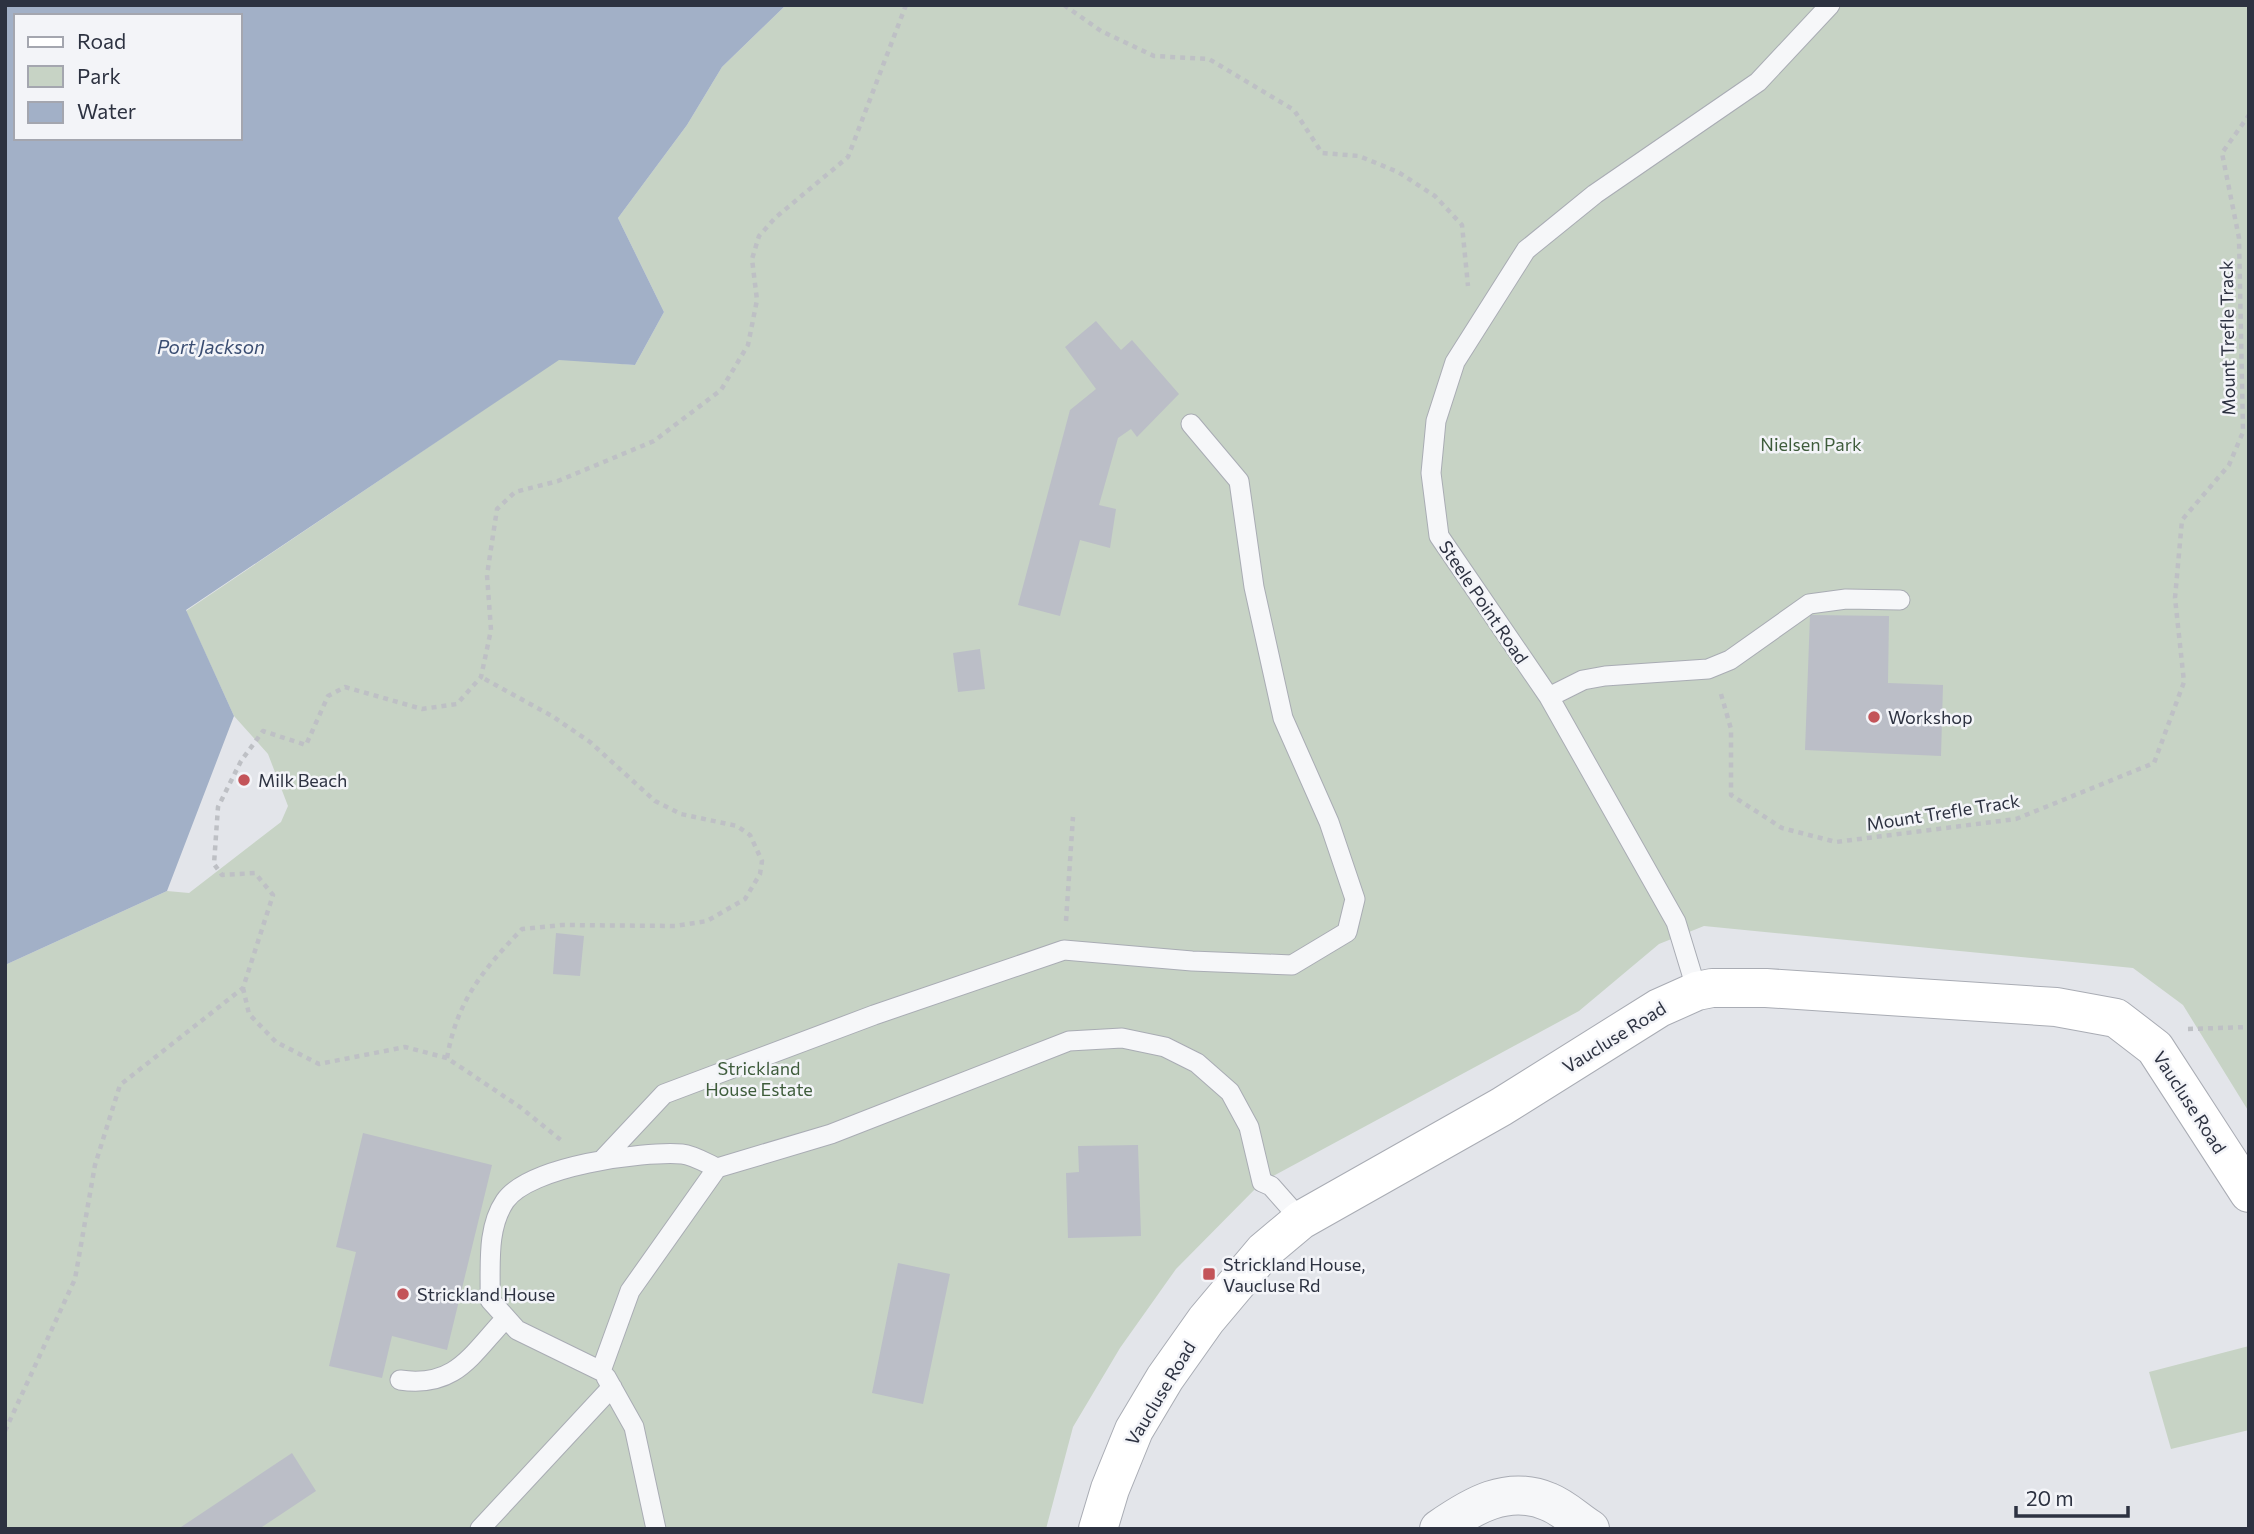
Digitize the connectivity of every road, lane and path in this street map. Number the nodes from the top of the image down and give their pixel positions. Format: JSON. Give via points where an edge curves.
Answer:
{"nodes":[{"id":1,"x":906,"y":5,"type":"edge"},
{"id":2,"x":1064,"y":5,"type":"edge"},
{"id":3,"x":1830,"y":5,"type":"edge"},
{"id":4,"x":2249,"y":115,"type":"edge"},
{"id":5,"x":1470,"y":293,"type":"dead end"},
{"id":6,"x":1191,"y":424,"type":"dead end"},
{"id":7,"x":1900,"y":600,"type":"dead end"},
{"id":8,"x":1708,"y":669,"type":"junction"},
{"id":9,"x":481,"y":677,"type":"junction"},
{"id":10,"x":1549,"y":698,"type":"junction"},
{"id":11,"x":1073,"y":817,"type":"dead end"},
{"id":12,"x":1064,"y":950,"type":"junction"},
{"id":13,"x":243,"y":988,"type":"junction"},
{"id":14,"x":1697,"y":991,"type":"junction"},
{"id":15,"x":2249,"y":1027,"type":"edge"},
{"id":16,"x":2188,"y":1029,"type":"dead end"},
{"id":17,"x":447,"y":1058,"type":"junction"},
{"id":18,"x":604,"y":1158,"type":"junction"},
{"id":19,"x":717,"y":1168,"type":"junction"},
{"id":20,"x":2249,"y":1193,"type":"edge"},
{"id":21,"x":1301,"y":1220,"type":"junction"},
{"id":22,"x":506,"y":1318,"type":"junction"},
{"id":23,"x":607,"y":1379,"type":"junction"},
{"id":24,"x":400,"y":1380,"type":"dead end"},
{"id":25,"x":5,"y":1431,"type":"edge"},
{"id":26,"x":480,"y":1529,"type":"edge"},
{"id":27,"x":656,"y":1529,"type":"edge"},
{"id":28,"x":1098,"y":1529,"type":"edge"},
{"id":29,"x":1438,"y":1529,"type":"edge"},
{"id":30,"x":1590,"y":1529,"type":"edge"}],
"edges":[{"from":1,"to":9,"type":"path","via":[[848,157],[759,236],[752,258],[757,300],[748,345],[721,390],[654,441],[558,481],[515,492],[497,509],[487,575],[491,630]]},
{"from":2,"to":5,"type":"path","via":[[1101,32],[1154,56],[1209,59],[1294,110],[1322,153],[1359,156],[1398,172],[1435,196],[1462,225]]},
{"from":3,"to":10,"type":"lane","name":"Steele Point Road","via":[[1758,82],[1595,194],[1526,250],[1455,362],[1436,421],[1431,472],[1439,536]]},
{"from":4,"to":8,"type":"path","name":"Mount Trefle Track","via":[[2222,153],[2239,238],[2243,432],[2229,464],[2182,520],[2175,598],[2184,682],[2154,763],[2016,819],[1836,842],[1782,828],[1731,795],[1731,729],[1719,685]]},
{"from":6,"to":12,"type":"lane","via":[[1239,481],[1254,587],[1283,718],[1329,822],[1354,899],[1347,932],[1292,965]]},
{"from":7,"to":8,"type":"lane","via":[[1846,598],[1809,604],[1730,660]]},
{"from":8,"to":10,"type":"lane","via":[[1594,678]]},
{"from":9,"to":13,"type":"path","via":[[457,704],[422,709],[345,687],[328,696],[306,745],[263,731],[241,761],[218,807],[214,864],[222,875],[255,873],[273,895]]},
{"from":9,"to":17,"type":"path","via":[[590,742],[655,801],[681,814],[737,826],[750,835],[762,861],[745,899],[707,921],[675,926],[522,929],[486,967],[466,1000],[452,1026]]},
{"from":10,"to":14,"type":"lane","name":"Steele Point Road","via":[[1676,922]]},
{"from":11,"to":12,"type":"path"},
{"from":12,"to":18,"type":"lane","via":[[664,1094]]},
{"from":13,"to":17,"type":"path","via":[[249,1014],[276,1042],[319,1064],[405,1047]]},
{"from":13,"to":25,"type":"path","via":[[120,1085],[95,1165],[75,1279]]},
{"from":14,"to":20,"type":"street","name":"Vaucluse Road","via":[[1739,987],[1821,991],[2056,1007],[2116,1018],[2155,1048]]},
{"from":14,"to":21,"type":"street","name":"Vaucluse Road","via":[[1659,1008],[1501,1107]]},
{"from":15,"to":16,"type":"path"},
{"from":17,"to":18,"type":"path","via":[[520,1107],[574,1151]]},
{"from":18,"to":19,"type":"lane","via":[[684,1154]]},
{"from":18,"to":22,"type":"lane","via":[[534,1180],[506,1199],[493,1225],[490,1300]]},
{"from":19,"to":21,"type":"lane","via":[[831,1134],[1069,1041],[1122,1038],[1165,1047],[1197,1063],[1230,1092],[1249,1127],[1262,1182]]},
{"from":19,"to":23,"type":"lane","via":[[631,1292]]},
{"from":21,"to":28,"type":"street","name":"Vaucluse Road","via":[[1237,1280],[1165,1378],[1135,1430]]},
{"from":22,"to":23,"type":"lane","via":[[517,1330]]},
{"from":22,"to":24,"type":"lane","via":[[454,1374],[424,1383]]},
{"from":23,"to":26,"type":"lane"},
{"from":23,"to":27,"type":"lane","via":[[634,1427]]},
{"from":29,"to":30,"type":"street","via":[[1474,1505],[1518,1493],[1550,1502]]}]}
